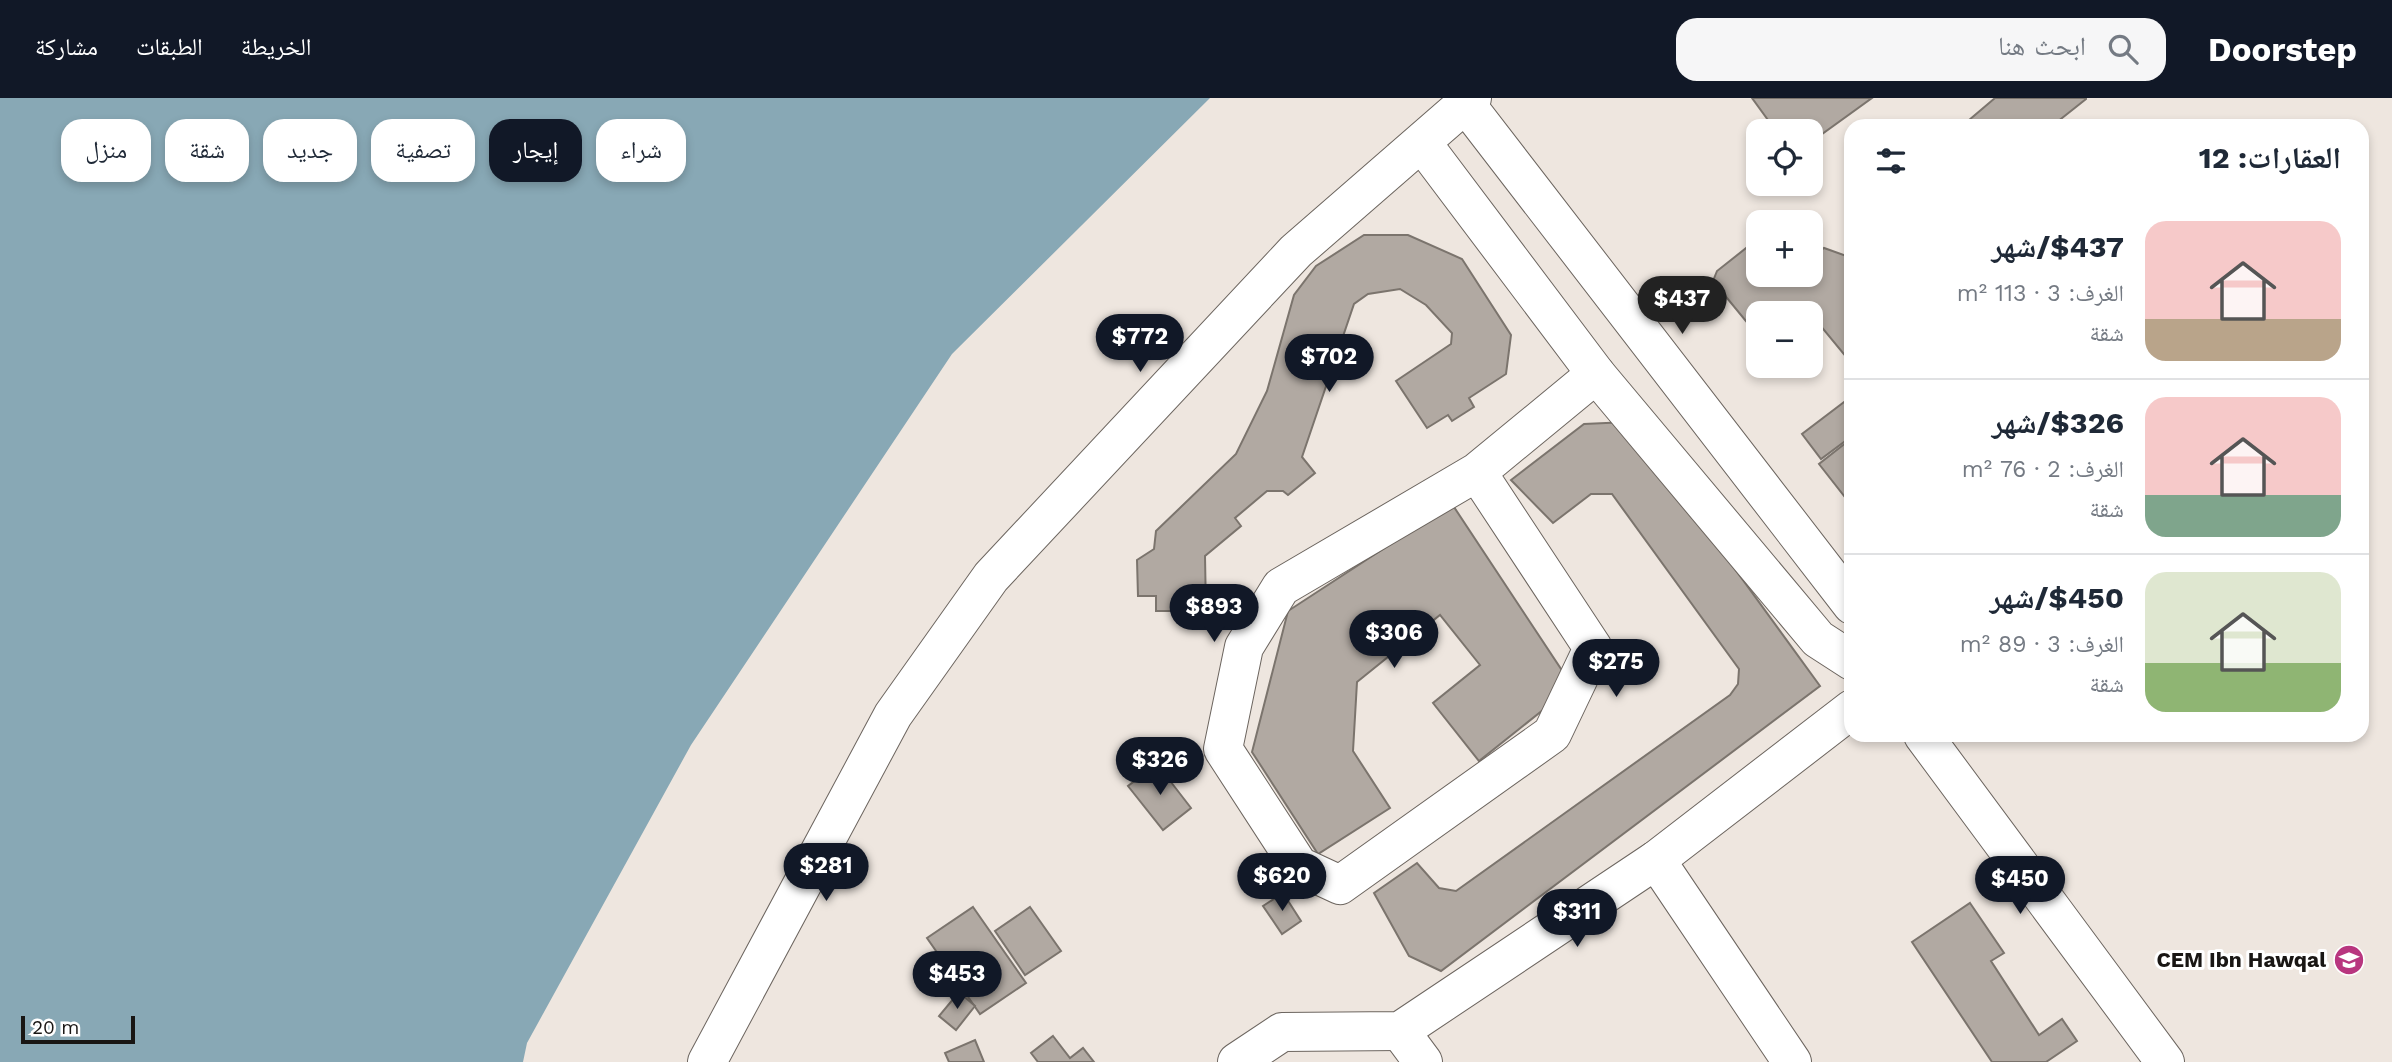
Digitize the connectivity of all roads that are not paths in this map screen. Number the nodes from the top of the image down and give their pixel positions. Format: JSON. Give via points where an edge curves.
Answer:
{"nodes":[{"id":1,"x":1468,"y":100,"type":"edge"},
{"id":2,"x":1422,"y":143,"type":"junction"},
{"id":3,"x":1596,"y":374,"type":"junction"},
{"id":4,"x":1478,"y":472,"type":"junction"},
{"id":5,"x":1844,"y":594,"type":"edge"},
{"id":6,"x":1844,"y":656,"type":"edge"},
{"id":7,"x":1844,"y":715,"type":"edge"},
{"id":8,"x":1928,"y":742,"type":"edge"},
{"id":9,"x":1656,"y":860,"type":"junction"},
{"id":10,"x":1400,"y":1031,"type":"junction"},
{"id":11,"x":707,"y":1062,"type":"edge"},
{"id":12,"x":1237,"y":1062,"type":"edge"},
{"id":13,"x":1423,"y":1062,"type":"edge"},
{"id":14,"x":1792,"y":1062,"type":"edge"},
{"id":15,"x":2165,"y":1062,"type":"edge"}],
"edges":[{"from":1,"to":2,"type":"street"},
{"from":1,"to":5,"type":"street"},
{"from":2,"to":3,"type":"street"},
{"from":2,"to":11,"type":"street","via":[[1296,251],[991,577],[893,715]]},
{"from":3,"to":4,"type":"street"},
{"from":3,"to":6,"type":"street","via":[[1818,639]]},
{"from":4,"to":4,"type":"street","via":[[1593,648],[1552,734],[1340,885],[1299,866],[1223,749],[1244,647],[1281,587]]},
{"from":7,"to":9,"type":"street"},
{"from":8,"to":15,"type":"street"},
{"from":9,"to":10,"type":"street"},
{"from":9,"to":14,"type":"street"},
{"from":10,"to":12,"type":"street","via":[[1282,1032]]},
{"from":10,"to":13,"type":"street"}]}
